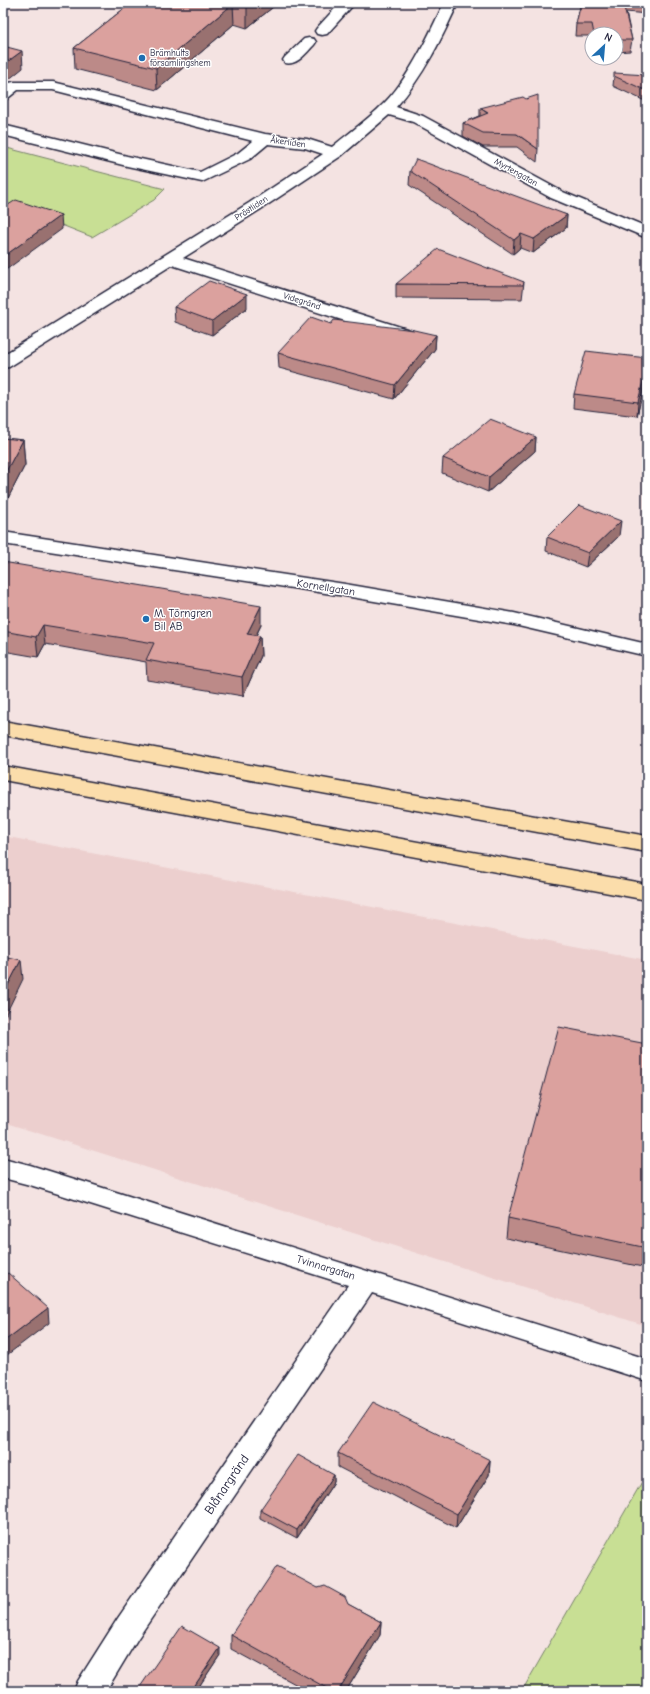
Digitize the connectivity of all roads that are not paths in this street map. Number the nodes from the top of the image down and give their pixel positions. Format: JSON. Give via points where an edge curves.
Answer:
{"nodes":[{"id":1,"x":348,"y":3,"type":"edge"},
{"id":2,"x":451,"y":3,"type":"edge"},
{"id":3,"x":322,"y":31,"type":"dead end"},
{"id":4,"x":309,"y":42,"type":"dead end"},
{"id":5,"x":290,"y":60,"type":"dead end"},
{"id":6,"x":3,"y":95,"type":"edge"},
{"id":7,"x":386,"y":110,"type":"junction"},
{"id":8,"x":3,"y":130,"type":"edge"},
{"id":9,"x":265,"y":139,"type":"junction"},
{"id":10,"x":335,"y":153,"type":"junction"},
{"id":11,"x":647,"y":233,"type":"edge"},
{"id":12,"x":170,"y":259,"type":"junction"},
{"id":13,"x":419,"y":339,"type":"edge"},
{"id":14,"x":3,"y":363,"type":"edge"},
{"id":15,"x":3,"y":538,"type":"edge"},
{"id":16,"x":647,"y":650,"type":"edge"},
{"id":17,"x":3,"y":728,"type":"edge"},
{"id":18,"x":3,"y":773,"type":"edge"},
{"id":19,"x":647,"y":844,"type":"edge"},
{"id":20,"x":647,"y":892,"type":"edge"},
{"id":21,"x":3,"y":1168,"type":"edge"},
{"id":22,"x":366,"y":1280,"type":"junction"},
{"id":23,"x":647,"y":1370,"type":"edge"},
{"id":24,"x":89,"y":1691,"type":"edge"}],
"edges":[{"from":1,"to":3,"type":"street"},
{"from":2,"to":7,"type":"street","name":"Prästliden","via":[[436,37],[406,87]]},
{"from":4,"to":5,"type":"street"},
{"from":6,"to":9,"type":"street","via":[[14,86],[53,86]]},
{"from":7,"to":10,"type":"street","name":"Prästliden"},
{"from":7,"to":11,"type":"street","name":"Myrtengatan","via":[[418,119],[557,195]]},
{"from":8,"to":9,"type":"street","name":"Åkerliden","via":[[202,177],[244,156]]},
{"from":9,"to":10,"type":"street","name":"Åkerliden","via":[[307,144]]},
{"from":10,"to":12,"type":"street","name":"Prästliden"},
{"from":12,"to":13,"type":"street","name":"Videgränd"},
{"from":12,"to":14,"type":"street","name":"Prästliden"},
{"from":15,"to":16,"type":"street","name":"Kornellgatan","via":[[300,583],[514,619]]},
{"from":17,"to":19,"type":"highway"},
{"from":18,"to":20,"type":"highway"},
{"from":21,"to":22,"type":"street","name":"Tvinnargatan"},
{"from":22,"to":23,"type":"street","name":"Tvinnargatan"},
{"from":22,"to":24,"type":"street","name":"Blånargränd","via":[[128,1628]]}]}
